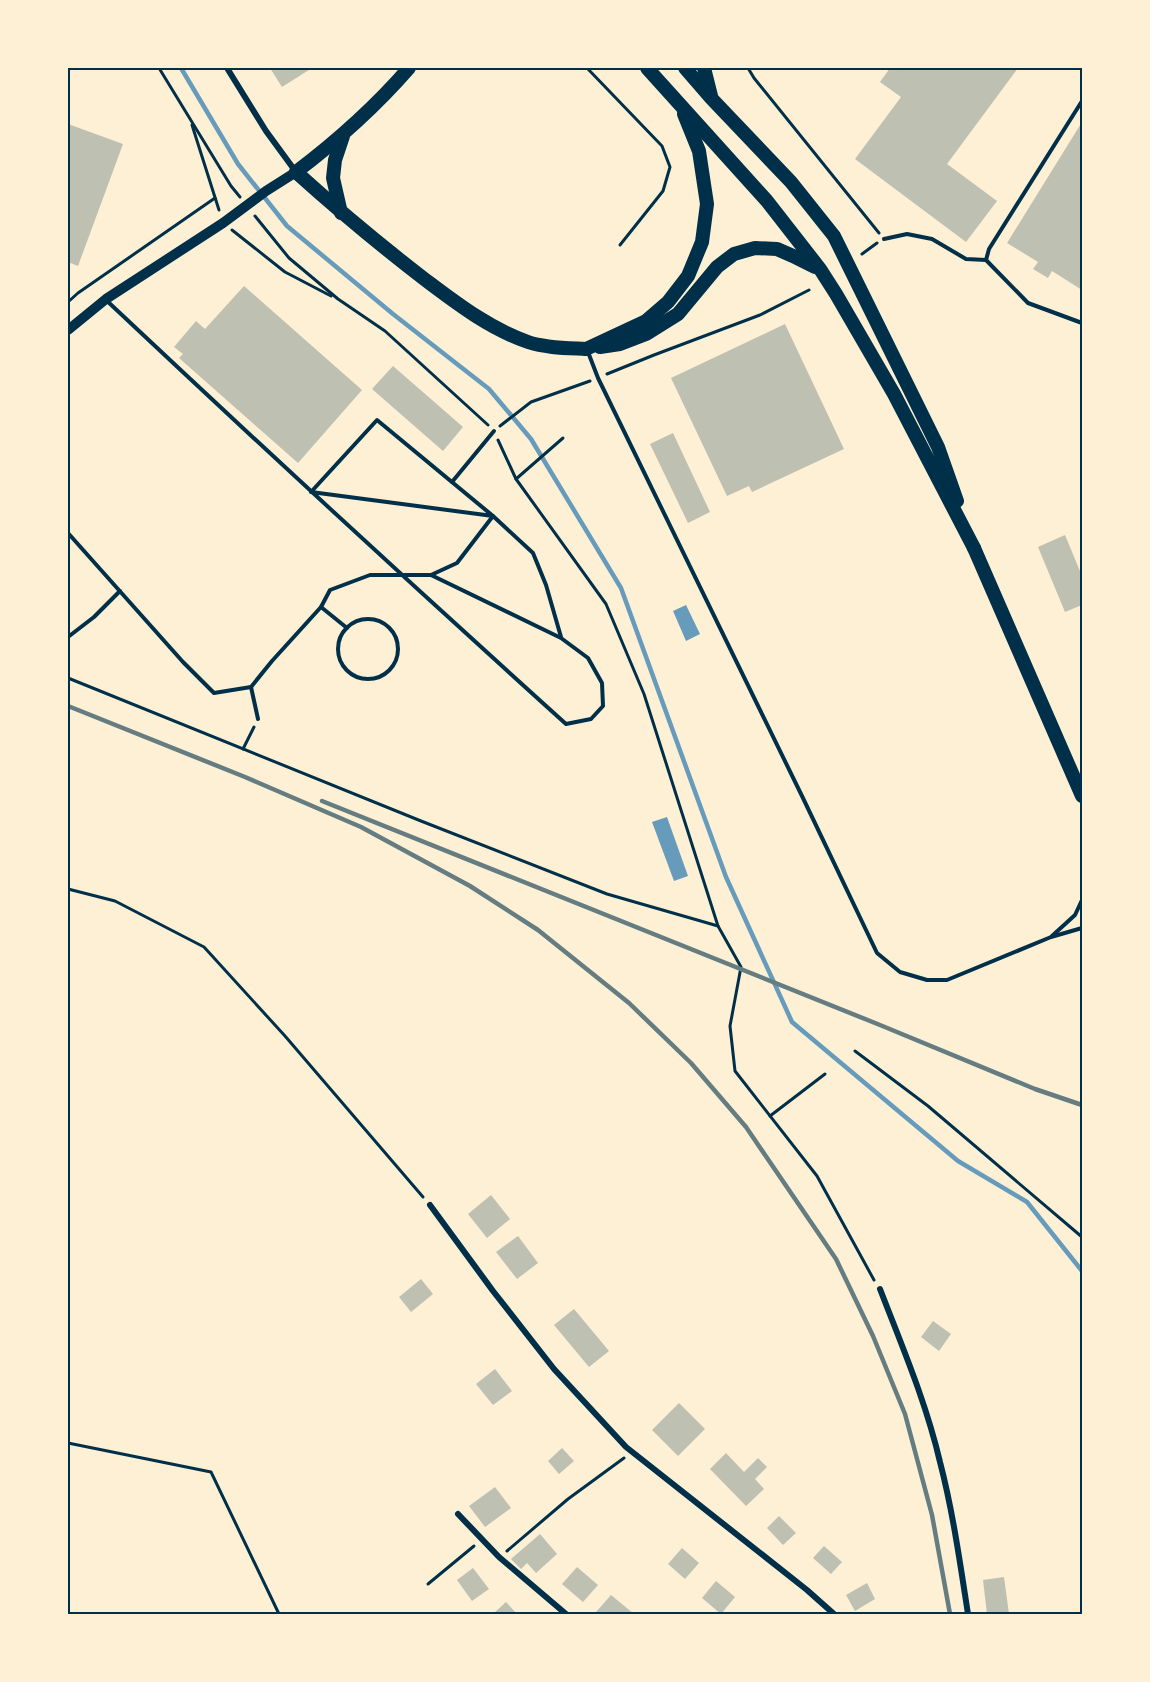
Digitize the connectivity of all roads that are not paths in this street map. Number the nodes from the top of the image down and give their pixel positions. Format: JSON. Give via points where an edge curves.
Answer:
{"nodes":[{"id":1,"x":227,"y":68,"type":"edge"},
{"id":2,"x":409,"y":68,"type":"edge"},
{"id":3,"x":647,"y":68,"type":"edge"},
{"id":4,"x":685,"y":68,"type":"edge"},
{"id":5,"x":704,"y":68,"type":"edge"},
{"id":6,"x":711,"y":98,"type":"junction"},
{"id":7,"x":1083,"y":101,"type":"edge"},
{"id":8,"x":682,"y":107,"type":"junction"},
{"id":9,"x":344,"y":134,"type":"junction"},
{"id":10,"x":296,"y":172,"type":"junction"},
{"id":11,"x":341,"y":214,"type":"junction"},
{"id":12,"x":884,"y":239,"type":"road end"},
{"id":13,"x":986,"y":260,"type":"junction"},
{"id":14,"x":820,"y":269,"type":"junction"},
{"id":15,"x":106,"y":299,"type":"junction"},
{"id":16,"x":1083,"y":323,"type":"edge"},
{"id":17,"x":68,"y":330,"type":"edge"},
{"id":18,"x":586,"y":349,"type":"junction"},
{"id":19,"x":494,"y":430,"type":"road end"},
{"id":20,"x":452,"y":482,"type":"junction"},
{"id":21,"x":311,"y":492,"type":"junction"},
{"id":22,"x":493,"y":516,"type":"junction"},
{"id":23,"x":68,"y":533,"type":"edge"},
{"id":24,"x":974,"y":548,"type":"junction"},
{"id":25,"x":431,"y":574,"type":"junction"},
{"id":26,"x":401,"y":575,"type":"junction"},
{"id":27,"x":120,"y":591,"type":"junction"},
{"id":28,"x":321,"y":607,"type":"junction"},
{"id":29,"x":347,"y":628,"type":"junction"},
{"id":30,"x":68,"y":637,"type":"edge"},
{"id":31,"x":561,"y":638,"type":"junction"},
{"id":32,"x":252,"y":687,"type":"junction"},
{"id":33,"x":258,"y":719,"type":"dead end"},
{"id":34,"x":1083,"y":796,"type":"edge"},
{"id":35,"x":1083,"y":900,"type":"edge"},
{"id":36,"x":1083,"y":928,"type":"edge"},
{"id":37,"x":1051,"y":937,"type":"junction"},
{"id":38,"x":430,"y":1205,"type":"road end"},
{"id":39,"x":880,"y":1289,"type":"road end"},
{"id":40,"x":458,"y":1514,"type":"dead end"},
{"id":41,"x":566,"y":1614,"type":"edge"},
{"id":42,"x":834,"y":1614,"type":"edge"},
{"id":43,"x":968,"y":1614,"type":"edge"}],
"edges":[{"from":1,"to":10,"type":"street"},
{"from":2,"to":9,"type":"main road"},
{"from":3,"to":8,"type":"main road"},
{"from":4,"to":6,"type":"main road"},
{"from":5,"to":6,"type":"main road"},
{"from":6,"to":24,"type":"main road","via":[[791,182],[834,236],[938,447]]},
{"from":7,"to":13,"type":"lane","via":[[989,249]]},
{"from":8,"to":14,"type":"main road","via":[[767,201]]},
{"from":8,"to":18,"type":"main road","via":[[699,151],[707,204],[702,242],[688,276],[668,302],[646,321]]},
{"from":9,"to":10,"type":"main road"},
{"from":9,"to":11,"type":"main road","via":[[333,178]]},
{"from":10,"to":11,"type":"main road"},
{"from":10,"to":15,"type":"street"},
{"from":11,"to":18,"type":"main road","via":[[489,325],[529,342]]},
{"from":12,"to":13,"type":"lane","via":[[907,234],[932,239],[966,259]]},
{"from":13,"to":16,"type":"lane","via":[[1028,303]]},
{"from":14,"to":18,"type":"main road","via":[[777,249],[755,248],[734,254],[717,267],[678,314],[646,334],[620,344]]},
{"from":14,"to":24,"type":"main road","via":[[894,394]]},
{"from":15,"to":17,"type":"street"},
{"from":15,"to":21,"type":"lane"},
{"from":18,"to":37,"type":"lane","via":[[877,953],[900,972],[927,980],[947,980]]},
{"from":19,"to":20,"type":"lane"},
{"from":20,"to":21,"type":"lane","via":[[377,420]]},
{"from":20,"to":22,"type":"lane"},
{"from":21,"to":22,"type":"lane"},
{"from":21,"to":26,"type":"lane"},
{"from":22,"to":25,"type":"lane","via":[[457,563]]},
{"from":22,"to":31,"type":"lane","via":[[533,553]]},
{"from":23,"to":27,"type":"lane"},
{"from":24,"to":34,"type":"main road"},
{"from":25,"to":26,"type":"lane"},
{"from":25,"to":31,"type":"lane"},
{"from":26,"to":28,"type":"lane","via":[[370,575],[330,590]]},
{"from":26,"to":31,"type":"lane","via":[[566,724],[591,719],[603,706],[602,683],[588,658]]},
{"from":27,"to":30,"type":"lane"},
{"from":27,"to":32,"type":"lane","via":[[214,693]]},
{"from":28,"to":29,"type":"lane"},
{"from":28,"to":32,"type":"lane"},
{"from":29,"to":29,"type":"lane","via":[[338,649],[346,670],[368,679],[389,670],[398,649],[389,628],[368,619]]},
{"from":32,"to":33,"type":"lane"},
{"from":35,"to":37,"type":"lane","via":[[1075,915]]},
{"from":36,"to":37,"type":"lane"},
{"from":38,"to":42,"type":"street","via":[[554,1369],[626,1447]]},
{"from":39,"to":43,"type":"street","via":[[919,1389],[940,1460]]},
{"from":40,"to":41,"type":"street","via":[[499,1557]]}]}
